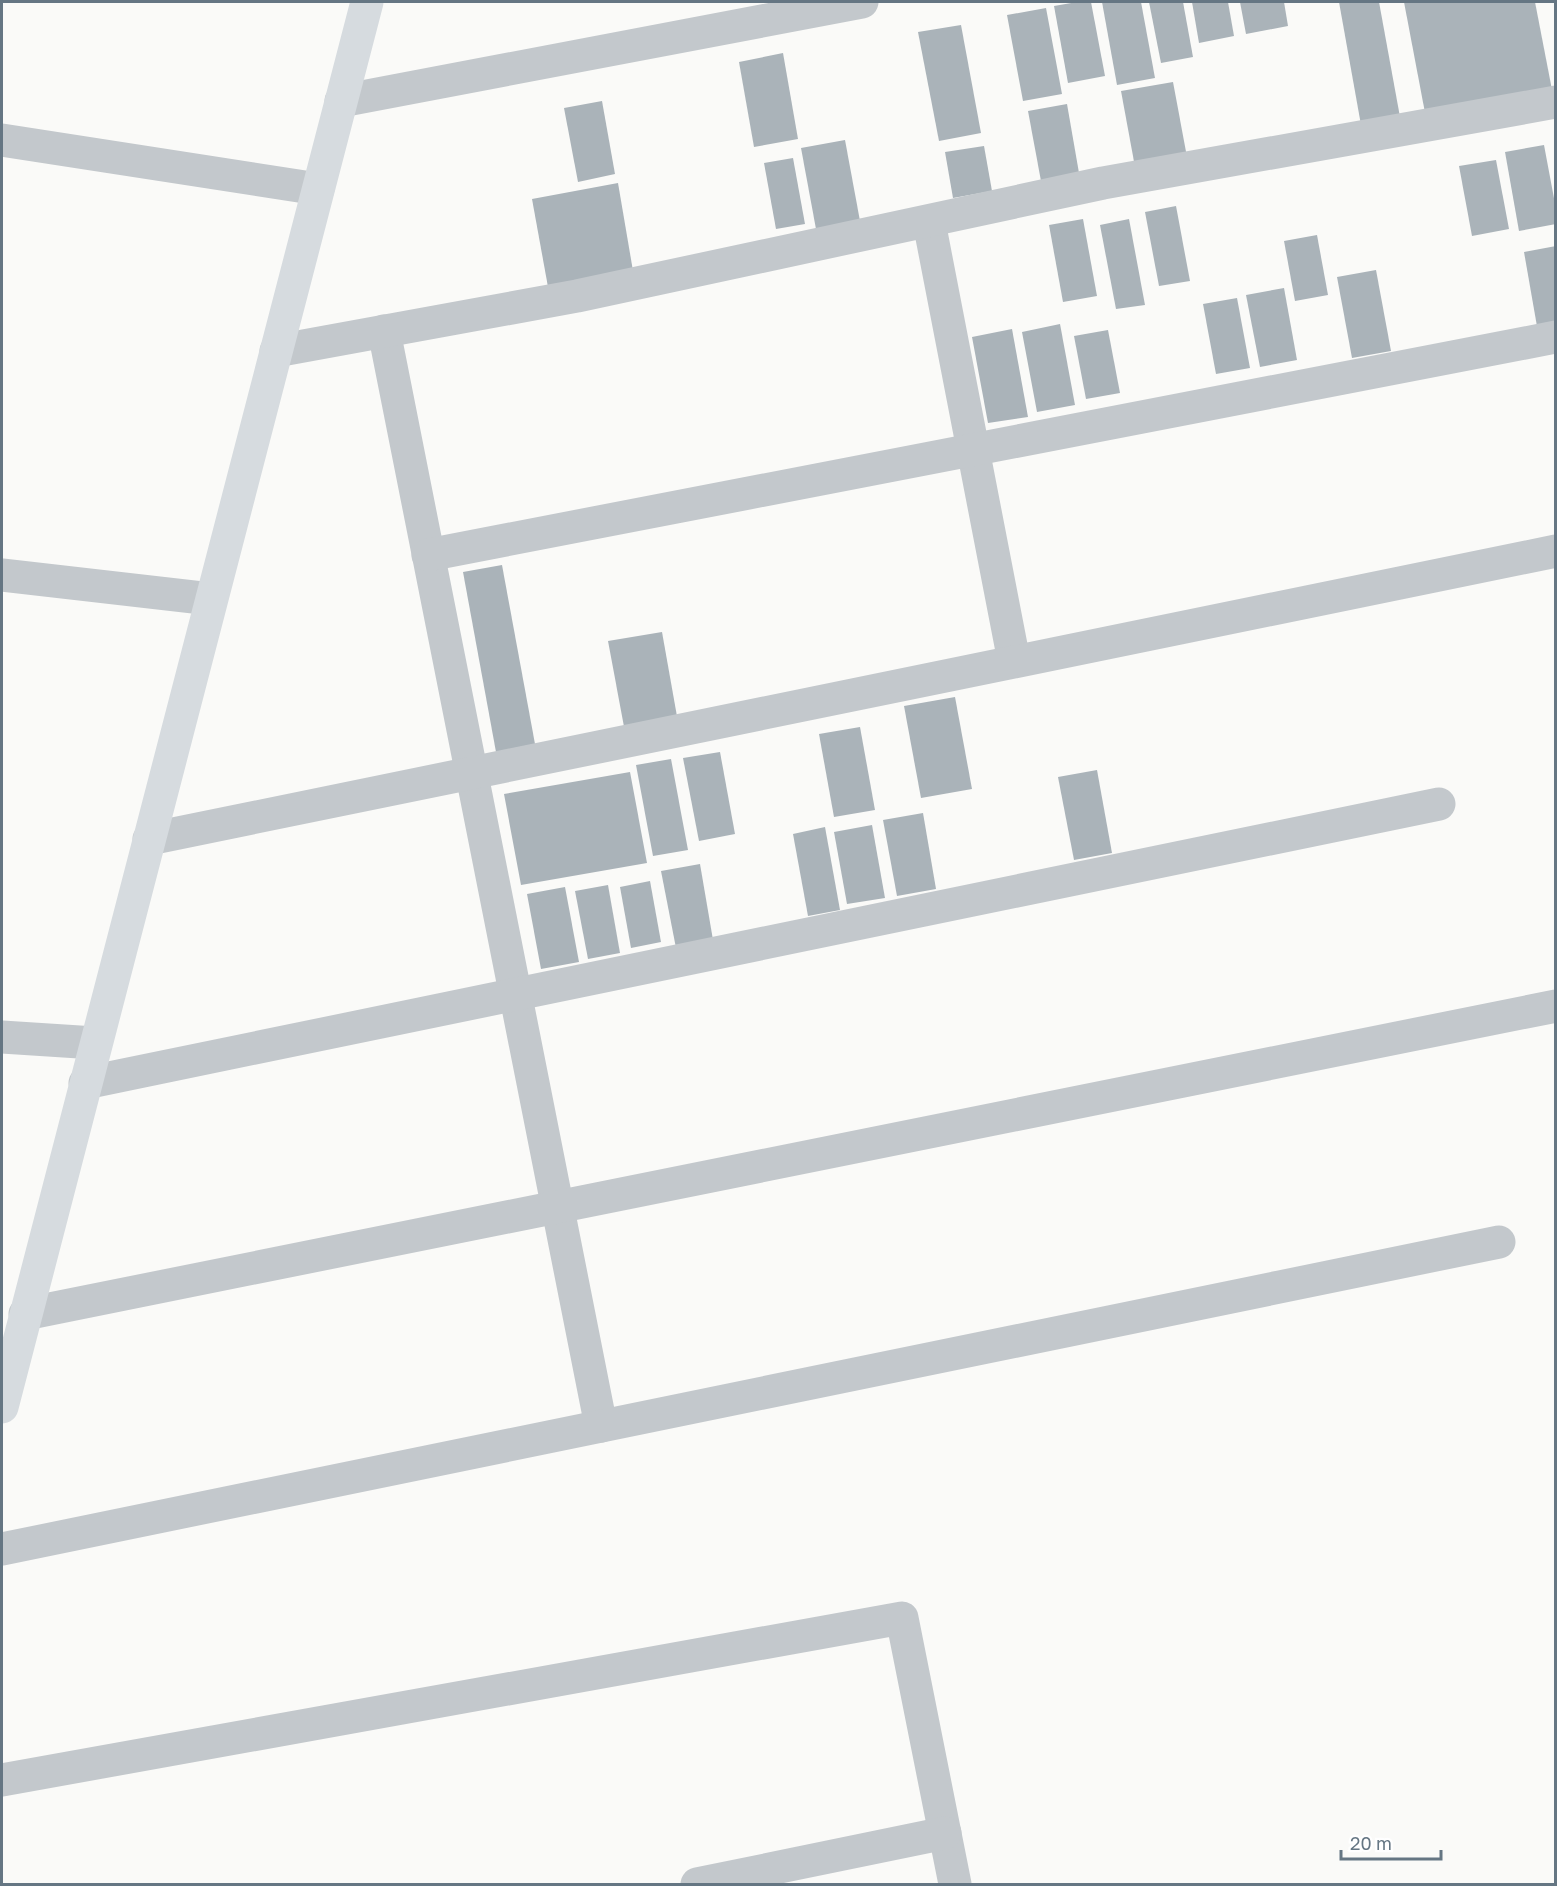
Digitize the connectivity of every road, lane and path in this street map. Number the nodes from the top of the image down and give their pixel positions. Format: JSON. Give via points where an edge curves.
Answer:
{"nodes":[{"id":1,"x":367,"y":2,"type":"edge"},
{"id":2,"x":862,"y":2,"type":"edge"},
{"id":3,"x":341,"y":101,"type":"junction"},
{"id":4,"x":1556,"y":102,"type":"edge"},
{"id":5,"x":2,"y":140,"type":"edge"},
{"id":6,"x":318,"y":189,"type":"junction"},
{"id":7,"x":929,"y":222,"type":"junction"},
{"id":8,"x":384,"y":331,"type":"junction"},
{"id":9,"x":1556,"y":337,"type":"edge"},
{"id":10,"x":276,"y":351,"type":"junction"},
{"id":11,"x":973,"y":450,"type":"junction"},
{"id":12,"x":1556,"y":551,"type":"edge"},
{"id":13,"x":428,"y":555,"type":"junction"},
{"id":14,"x":2,"y":575,"type":"edge"},
{"id":15,"x":211,"y":599,"type":"junction"},
{"id":16,"x":1014,"y":662,"type":"junction"},
{"id":17,"x":472,"y":773,"type":"junction"},
{"id":18,"x":1439,"y":804,"type":"dead end"},
{"id":19,"x":149,"y":838,"type":"junction"},
{"id":20,"x":515,"y":994,"type":"junction"},
{"id":21,"x":1556,"y":1006,"type":"edge"},
{"id":22,"x":2,"y":1037,"type":"edge"},
{"id":23,"x":95,"y":1043,"type":"junction"},
{"id":24,"x":85,"y":1083,"type":"junction"},
{"id":25,"x":557,"y":1207,"type":"junction"},
{"id":26,"x":1498,"y":1242,"type":"dead end"},
{"id":27,"x":25,"y":1314,"type":"junction"},
{"id":28,"x":2,"y":1407,"type":"edge"},
{"id":29,"x":601,"y":1426,"type":"junction"},
{"id":30,"x":2,"y":1549,"type":"edge"},
{"id":31,"x":2,"y":1780,"type":"edge"},
{"id":32,"x":945,"y":1833,"type":"junction"},
{"id":33,"x":697,"y":1884,"type":"edge"},
{"id":34,"x":955,"y":1884,"type":"edge"}],
"edges":[{"from":1,"to":3,"type":"main road"},
{"from":2,"to":3,"type":"street"},
{"from":3,"to":6,"type":"main road"},
{"from":4,"to":7,"type":"street","via":[[1103,183]]},
{"from":5,"to":6,"type":"street"},
{"from":6,"to":10,"type":"main road"},
{"from":7,"to":8,"type":"street","via":[[577,296]]},
{"from":7,"to":11,"type":"street"},
{"from":8,"to":10,"type":"street"},
{"from":8,"to":13,"type":"street"},
{"from":9,"to":11,"type":"street"},
{"from":10,"to":15,"type":"main road"},
{"from":11,"to":13,"type":"street"},
{"from":11,"to":16,"type":"street"},
{"from":12,"to":16,"type":"street"},
{"from":13,"to":17,"type":"street"},
{"from":14,"to":15,"type":"street"},
{"from":15,"to":19,"type":"main road"},
{"from":16,"to":17,"type":"street"},
{"from":17,"to":19,"type":"street"},
{"from":17,"to":20,"type":"street"},
{"from":18,"to":20,"type":"street"},
{"from":19,"to":23,"type":"main road"},
{"from":20,"to":24,"type":"street"},
{"from":20,"to":25,"type":"street"},
{"from":21,"to":25,"type":"street"},
{"from":22,"to":23,"type":"street"},
{"from":23,"to":24,"type":"main road"},
{"from":24,"to":27,"type":"main road"},
{"from":25,"to":27,"type":"street"},
{"from":25,"to":29,"type":"street"},
{"from":26,"to":29,"type":"street"},
{"from":27,"to":28,"type":"main road"},
{"from":29,"to":30,"type":"street"},
{"from":31,"to":32,"type":"street","via":[[903,1618]]},
{"from":32,"to":33,"type":"street"},
{"from":32,"to":34,"type":"street"}]}
